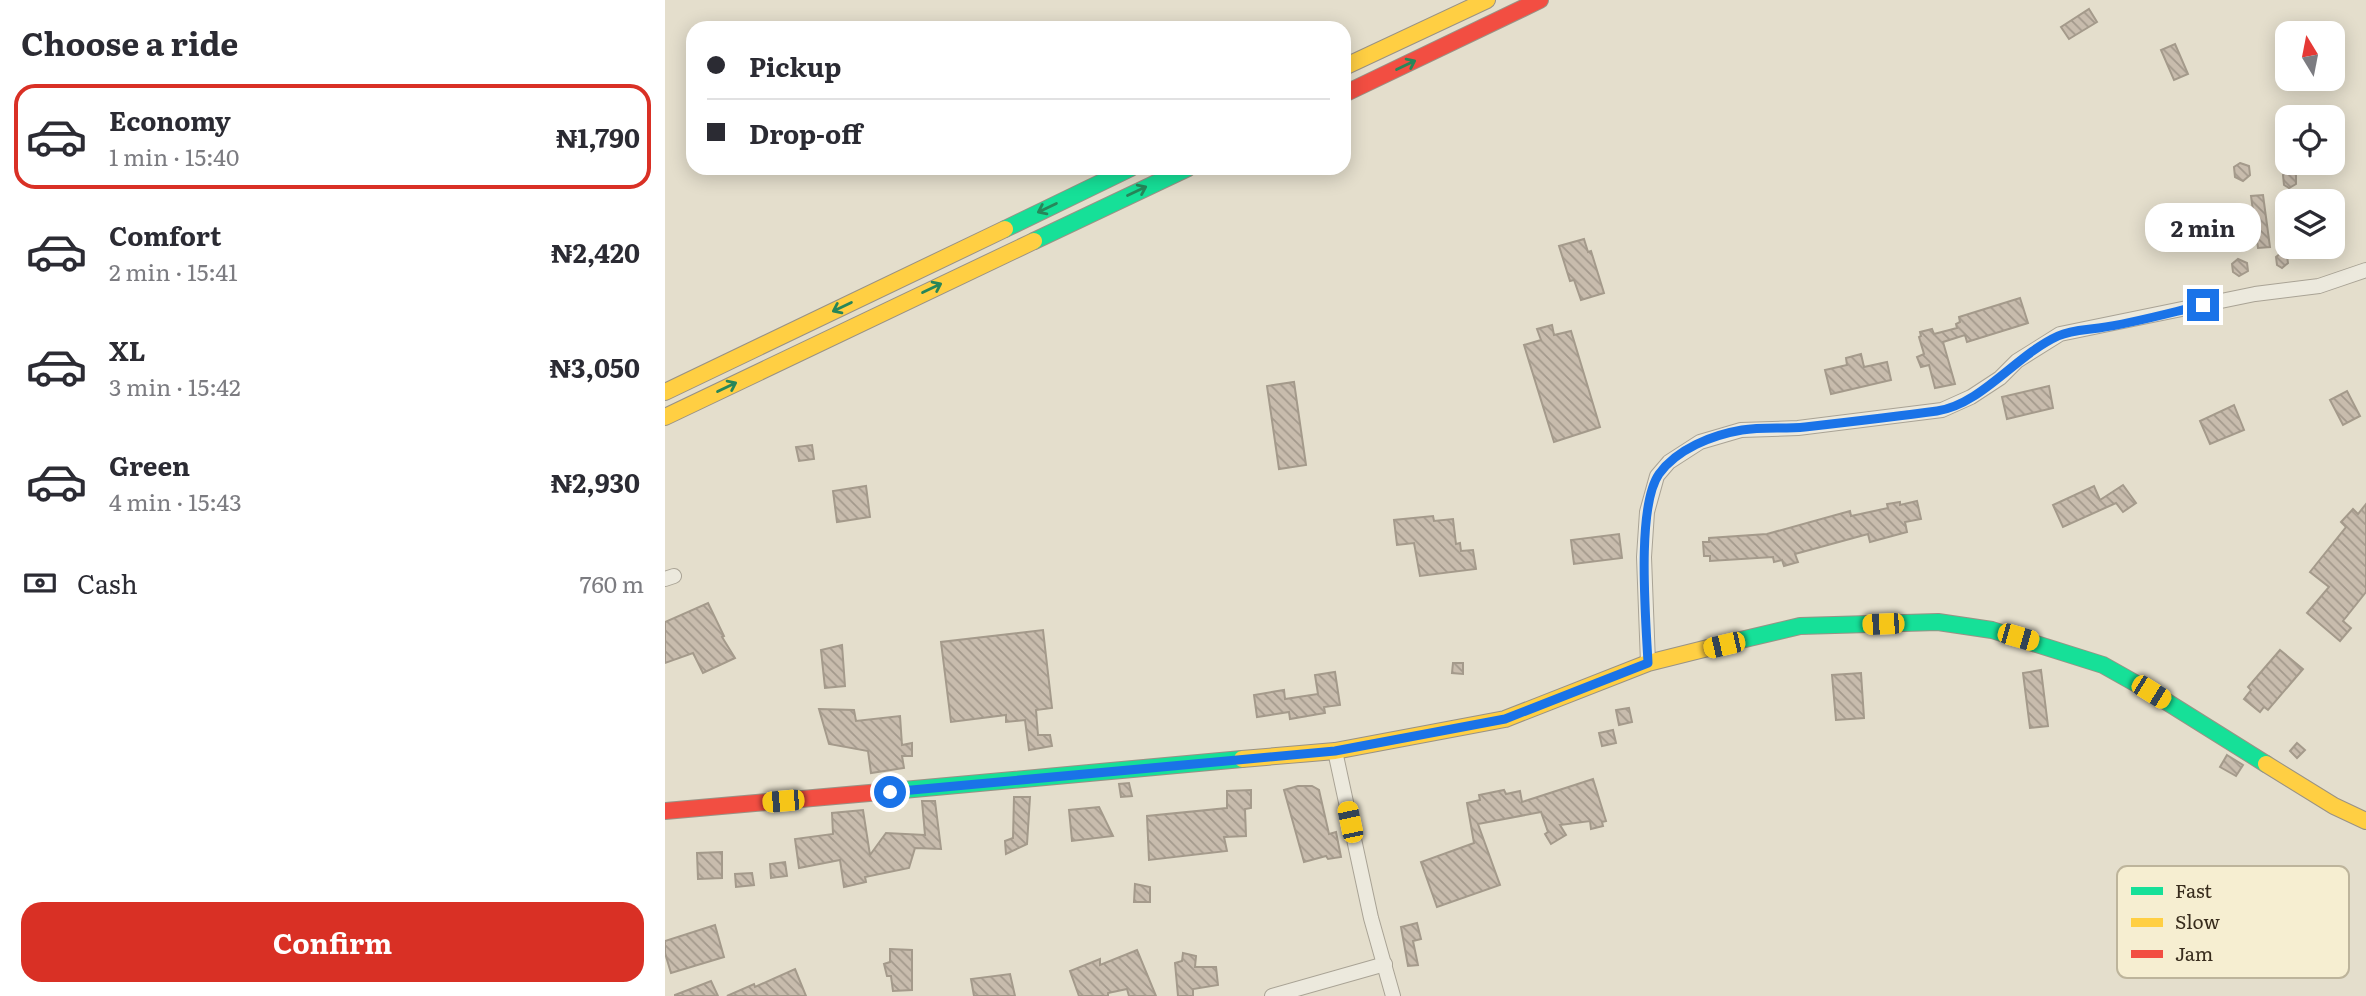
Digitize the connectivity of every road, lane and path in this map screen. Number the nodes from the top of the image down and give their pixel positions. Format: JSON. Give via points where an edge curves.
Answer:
{"nodes":[{"id":1,"x":1487,"y":0,"type":"edge"},
{"id":2,"x":1541,"y":0,"type":"edge"},
{"id":3,"x":1351,"y":64,"type":"edge"},
{"id":4,"x":1351,"y":91,"type":"edge"},
{"id":5,"x":1116,"y":175,"type":"edge"},
{"id":6,"x":1173,"y":175,"type":"edge"},
{"id":7,"x":2366,"y":270,"type":"edge"},
{"id":8,"x":665,"y":392,"type":"edge"},
{"id":9,"x":665,"y":417,"type":"edge"},
{"id":10,"x":1648,"y":663,"type":"junction"},
{"id":11,"x":1335,"y":751,"type":"junction"},
{"id":12,"x":665,"y":811,"type":"edge"},
{"id":13,"x":2366,"y":821,"type":"edge"},
{"id":14,"x":1385,"y":964,"type":"junction"},
{"id":15,"x":1272,"y":996,"type":"edge"},
{"id":16,"x":1393,"y":996,"type":"edge"}],
"edges":[{"from":1,"to":3,"type":"street"},
{"from":4,"to":2,"type":"street","one_way":true},
{"from":5,"to":8,"type":"street","one_way":true},
{"from":9,"to":6,"type":"street","one_way":true},
{"from":7,"to":10,"type":"street","via":[[2319,286],[2255,294],[2060,334],[1971,397],[1942,410],[1798,428],[1741,430],[1700,442],[1669,462],[1657,476],[1647,512]]},
{"from":10,"to":11,"type":"street","via":[[1505,719]]},
{"from":10,"to":13,"type":"street","via":[[1800,626],[1938,622],[1992,630],[2103,665]]},
{"from":11,"to":12,"type":"street"},
{"from":11,"to":14,"type":"street","via":[[1370,918]]},
{"from":14,"to":15,"type":"street"},
{"from":14,"to":16,"type":"street"}]}
